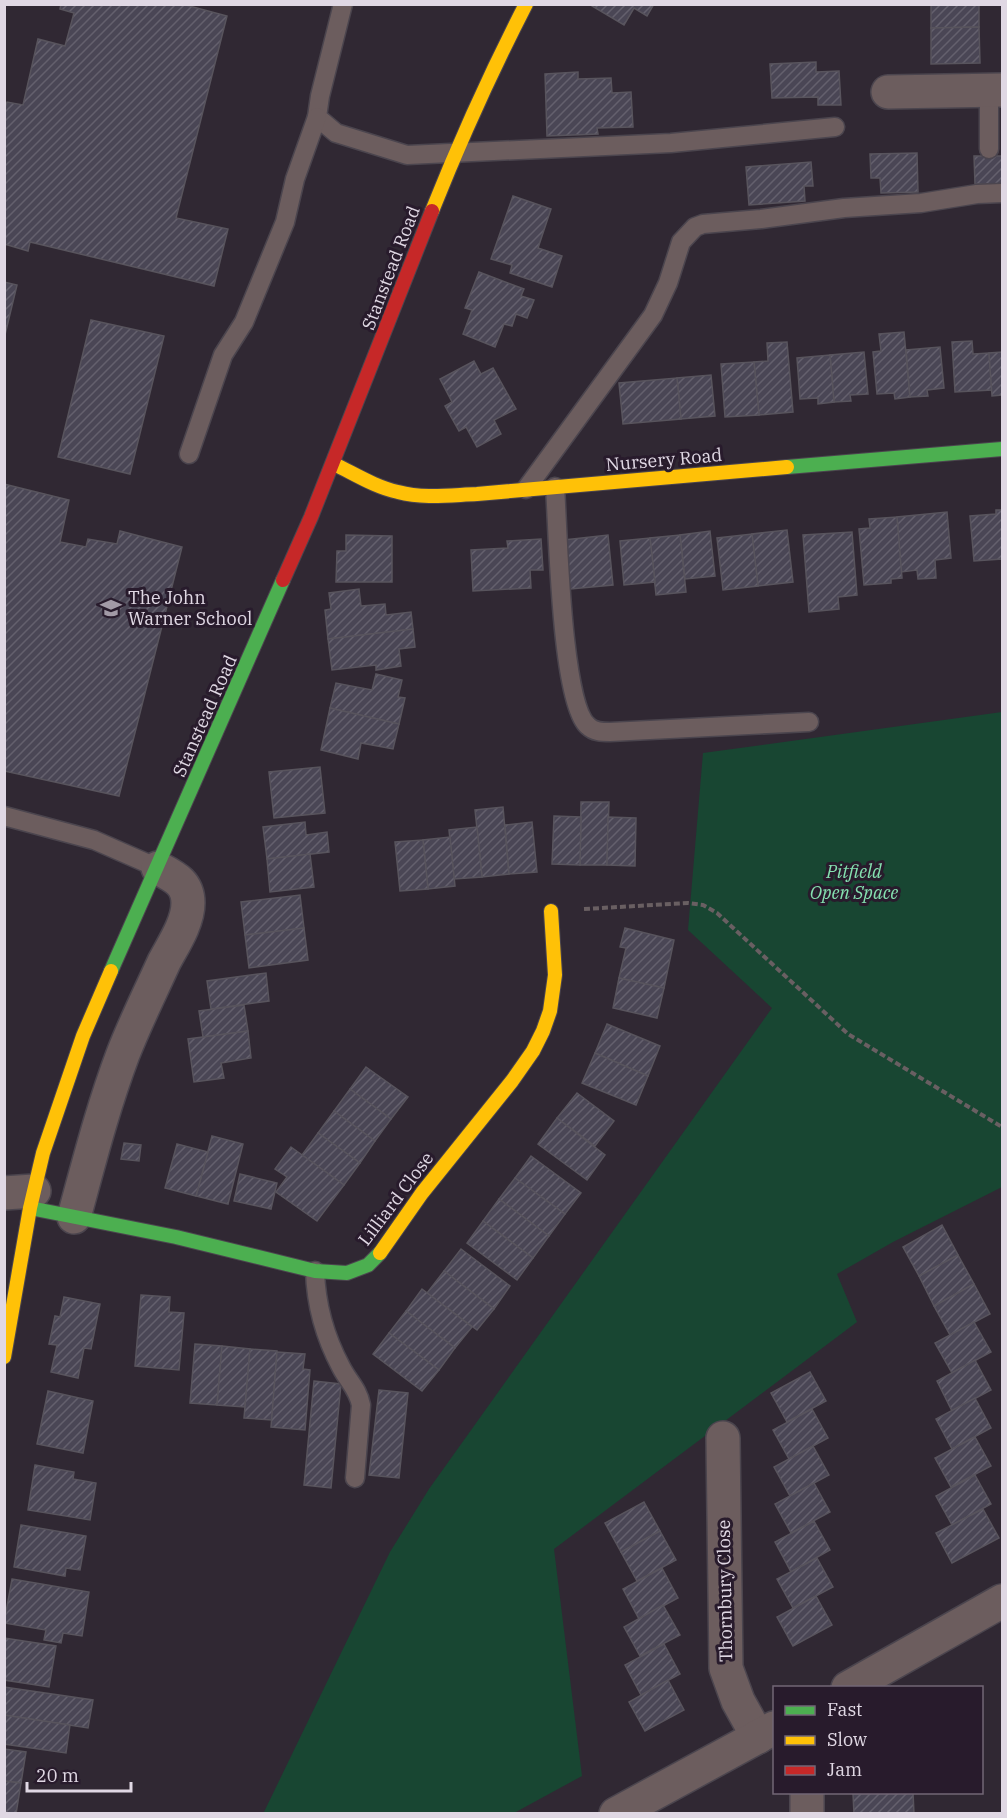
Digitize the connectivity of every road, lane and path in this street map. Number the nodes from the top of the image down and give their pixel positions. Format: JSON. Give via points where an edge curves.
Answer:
{"nodes":[{"id":1,"x":343,"y":4,"type":"edge"},
{"id":2,"x":526,"y":4,"type":"edge"},
{"id":3,"x":996,"y":90,"type":"edge"},
{"id":4,"x":888,"y":92,"type":"dead end"},
{"id":5,"x":317,"y":117,"type":"junction"},
{"id":6,"x":836,"y":127,"type":"dead end"},
{"id":7,"x":989,"y":148,"type":"dead end"},
{"id":8,"x":456,"y":152,"type":"junction"},
{"id":9,"x":1002,"y":193,"type":"edge"},
{"id":10,"x":1002,"y":449,"type":"edge"},
{"id":11,"x":189,"y":454,"type":"dead end"},
{"id":12,"x":334,"y":464,"type":"junction"},
{"id":13,"x":555,"y":487,"type":"junction"},
{"id":14,"x":526,"y":489,"type":"junction"},
{"id":15,"x":809,"y":722,"type":"dead end"},
{"id":16,"x":4,"y":816,"type":"edge"},
{"id":17,"x":158,"y":868,"type":"junction"},
{"id":18,"x":551,"y":911,"type":"joint"},
{"id":19,"x":1002,"y":1127,"type":"edge"},
{"id":20,"x":23,"y":1198,"type":"edge"},
{"id":21,"x":74,"y":1216,"type":"junction"},
{"id":22,"x":315,"y":1271,"type":"junction"},
{"id":23,"x":4,"y":1357,"type":"edge"},
{"id":24,"x":723,"y":1438,"type":"dead end"},
{"id":25,"x":355,"y":1478,"type":"dead end"},
{"id":26,"x":1002,"y":1601,"type":"edge"},
{"id":27,"x":852,"y":1686,"type":"edge"},
{"id":28,"x":766,"y":1733,"type":"edge"},
{"id":29,"x":807,"y":1794,"type":"edge"},
{"id":30,"x":616,"y":1814,"type":"edge"},
{"id":31,"x":807,"y":1814,"type":"edge"}],
"edges":[{"from":1,"to":5,"type":"lane"},
{"from":2,"to":8,"type":"street","name":"Stanstead Road"},
{"from":3,"to":4,"type":"street"},
{"from":3,"to":7,"type":"lane"},
{"from":5,"to":8,"type":"lane","via":[[336,133],[407,155]]},
{"from":5,"to":11,"type":"lane","via":[[285,222],[244,322],[223,355]]},
{"from":6,"to":8,"type":"lane","via":[[671,143]]},
{"from":8,"to":12,"type":"street","name":"Stanstead Road"},
{"from":9,"to":14,"type":"lane","via":[[695,227],[681,242],[653,315]]},
{"from":10,"to":13,"type":"street","name":"Nursery Road"},
{"from":12,"to":14,"type":"street","name":"Nursery Road","via":[[406,494],[438,496]]},
{"from":12,"to":17,"type":"street","name":"Stanstead Road"},
{"from":13,"to":14,"type":"street","name":"Nursery Road"},
{"from":13,"to":15,"type":"lane","via":[[567,661],[576,705],[587,726],[610,732]]},
{"from":16,"to":17,"type":"lane","via":[[94,840]]},
{"from":17,"to":20,"type":"street","name":"Stanstead Road","via":[[83,1036]]},
{"from":17,"to":21,"type":"street","via":[[181,880],[188,906],[123,1054]]},
{"from":18,"to":19,"type":"path","via":[[672,903],[703,905],[717,913],[848,1034]]},
{"from":18,"to":22,"type":"street","name":"Lilliard Close","via":[[553,994],[543,1031],[533,1050],[376,1258],[347,1273]]},
{"from":20,"to":21,"type":"street","name":"Lilliard Close"},
{"from":20,"to":23,"type":"street","name":"Stanstead Road"},
{"from":21,"to":22,"type":"street","name":"Lilliard Close"},
{"from":22,"to":25,"type":"lane","via":[[317,1302],[325,1330],[343,1371],[360,1395]]},
{"from":24,"to":28,"type":"street","name":"Thornbury Close","via":[[726,1668],[734,1694]]},
{"from":26,"to":27,"type":"street"},
{"from":28,"to":30,"type":"street"},
{"from":29,"to":31,"type":"street"}]}
